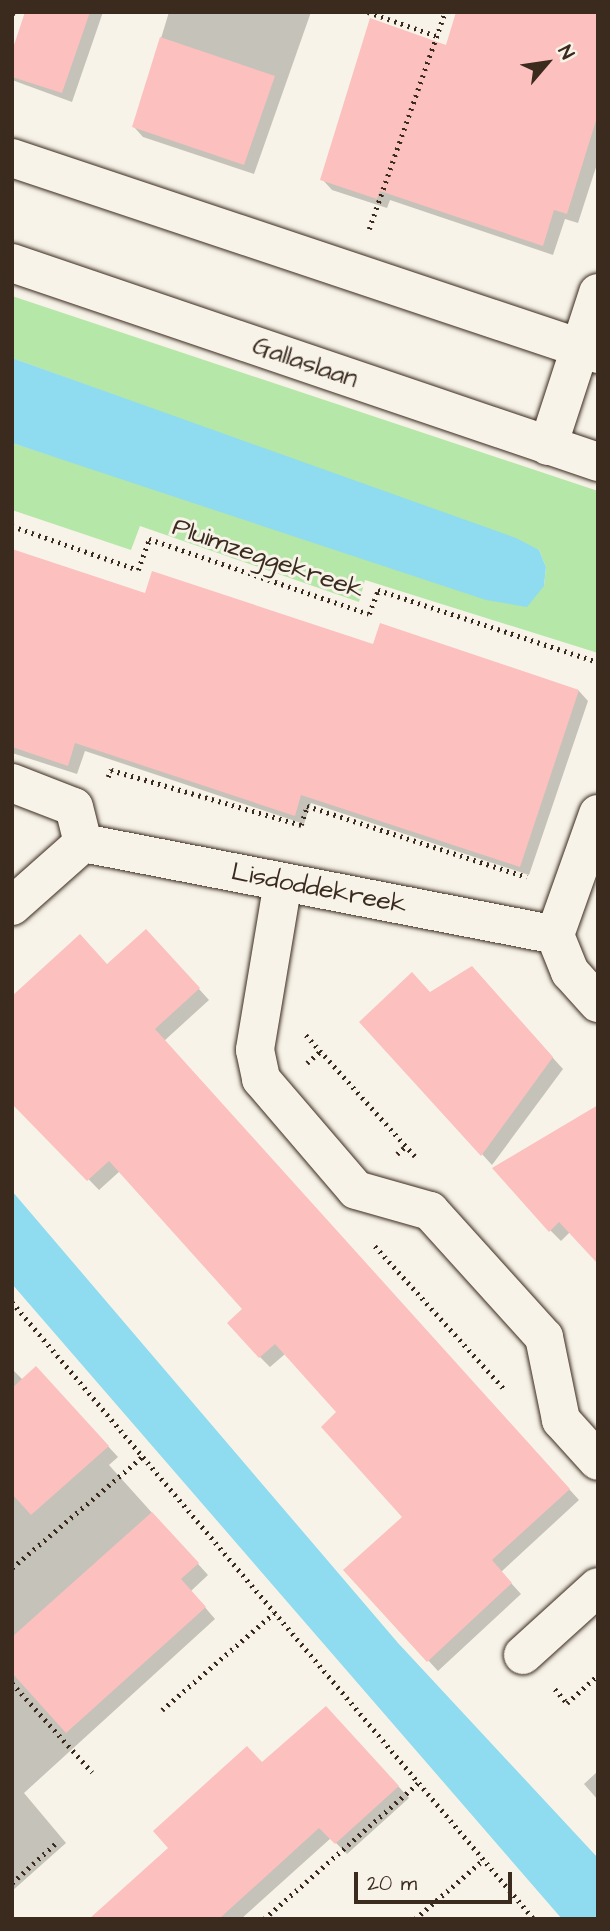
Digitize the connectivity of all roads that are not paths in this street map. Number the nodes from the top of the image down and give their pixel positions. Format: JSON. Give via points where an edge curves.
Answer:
{"nodes":[{"id":1,"x":12,"y":158,"type":"edge"},
{"id":2,"x":12,"y":263,"type":"edge"},
{"id":3,"x":598,"y":293,"type":"edge"},
{"id":4,"x":588,"y":351,"type":"edge"},
{"id":5,"x":548,"y":446,"type":"junction"},
{"id":6,"x":598,"y":462,"type":"edge"},
{"id":7,"x":12,"y":782,"type":"edge"},
{"id":8,"x":598,"y":814,"type":"edge"},
{"id":9,"x":83,"y":843,"type":"junction"},
{"id":10,"x":283,"y":882,"type":"junction"},
{"id":11,"x":12,"y":906,"type":"edge"},
{"id":12,"x":555,"y":935,"type":"junction"},
{"id":13,"x":598,"y":1003,"type":"edge"},
{"id":14,"x":598,"y":1461,"type":"edge"},
{"id":15,"x":598,"y":1587,"type":"edge"},
{"id":16,"x":523,"y":1655,"type":"dead end"}],
"edges":[{"from":1,"to":4,"type":"street"},
{"from":2,"to":5,"type":"street","name":"Gallaslaan"},
{"from":3,"to":4,"type":"street"},
{"from":4,"to":5,"type":"street"},
{"from":5,"to":6,"type":"street","name":"Gallaslaan"},
{"from":7,"to":9,"type":"street","via":[[74,807]]},
{"from":8,"to":12,"type":"street"},
{"from":9,"to":10,"type":"street","name":"Lisdoddekreek"},
{"from":9,"to":11,"type":"street"},
{"from":10,"to":12,"type":"street","name":"Lisdoddekreek"},
{"from":10,"to":14,"type":"street","via":[[255,1050],[261,1079],[356,1190],[430,1211],[544,1337],[561,1420]]},
{"from":12,"to":13,"type":"street","via":[[570,972]]},
{"from":15,"to":16,"type":"street"}]}
